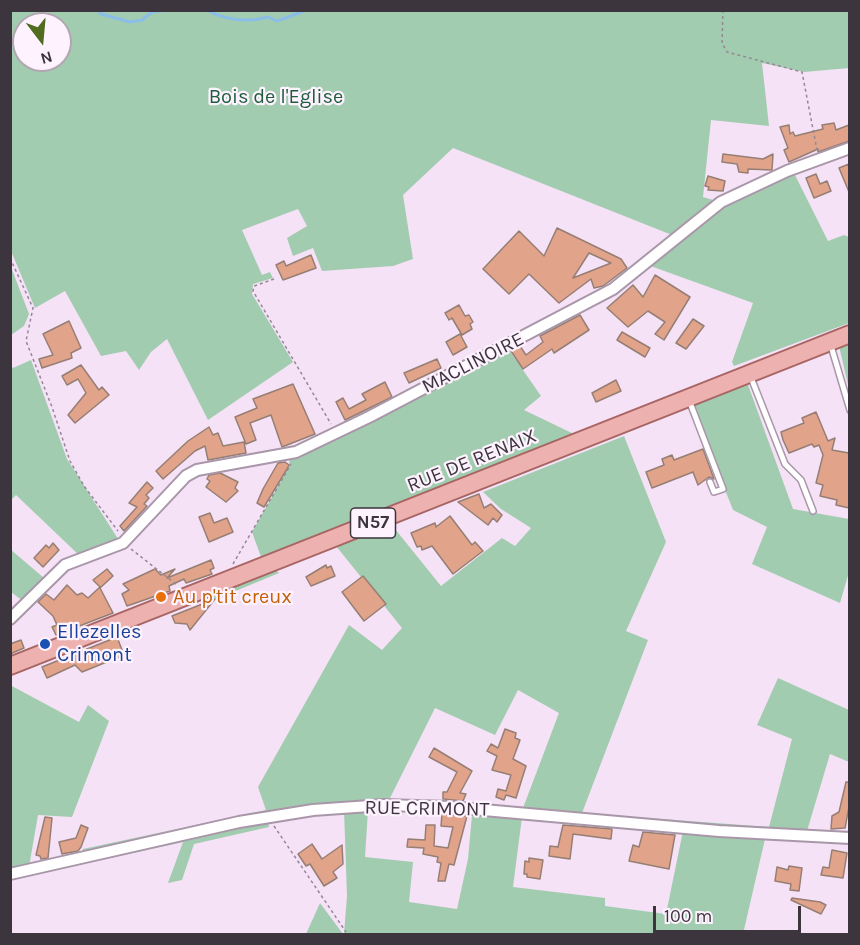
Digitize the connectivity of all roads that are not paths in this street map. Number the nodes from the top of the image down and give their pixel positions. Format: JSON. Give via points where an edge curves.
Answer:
{"nodes":[{"id":1,"x":849,"y":148,"type":"edge"},
{"id":2,"x":849,"y":334,"type":"edge"},
{"id":3,"x":830,"y":342,"type":"junction"},
{"id":4,"x":749,"y":374,"type":"junction"},
{"id":5,"x":688,"y":398,"type":"junction"},
{"id":6,"x":849,"y":411,"type":"edge"},
{"id":7,"x":710,"y":482,"type":"dead end"},
{"id":8,"x":813,"y":511,"type":"dead end"},
{"id":9,"x":10,"y":619,"type":"edge"},
{"id":10,"x":10,"y":666,"type":"edge"},
{"id":11,"x":849,"y":838,"type":"edge"},
{"id":12,"x":10,"y":874,"type":"edge"}],
"edges":[{"from":1,"to":9,"type":"street","name":"MACLINOIRE","via":[[721,202],[613,289],[336,433],[288,454],[191,473],[172,488],[123,543],[65,565]]},
{"from":2,"to":3,"type":"main road","name":"RUE DE RENAIX","number":"N57"},
{"from":3,"to":4,"type":"main road","name":"RUE DE RENAIX","number":"N57"},
{"from":3,"to":6,"type":"lane"},
{"from":4,"to":5,"type":"main road","name":"RUE DE RENAIX","number":"N57"},
{"from":4,"to":8,"type":"lane","via":[[785,465],[801,480]]},
{"from":5,"to":7,"type":"lane","via":[[723,489],[714,492]]},
{"from":5,"to":10,"type":"main road","name":"RUE DE RENAIX","number":"N57"},
{"from":11,"to":12,"type":"street","name":"RUE CRIMONT","via":[[411,805],[335,808],[268,816]]}]}
